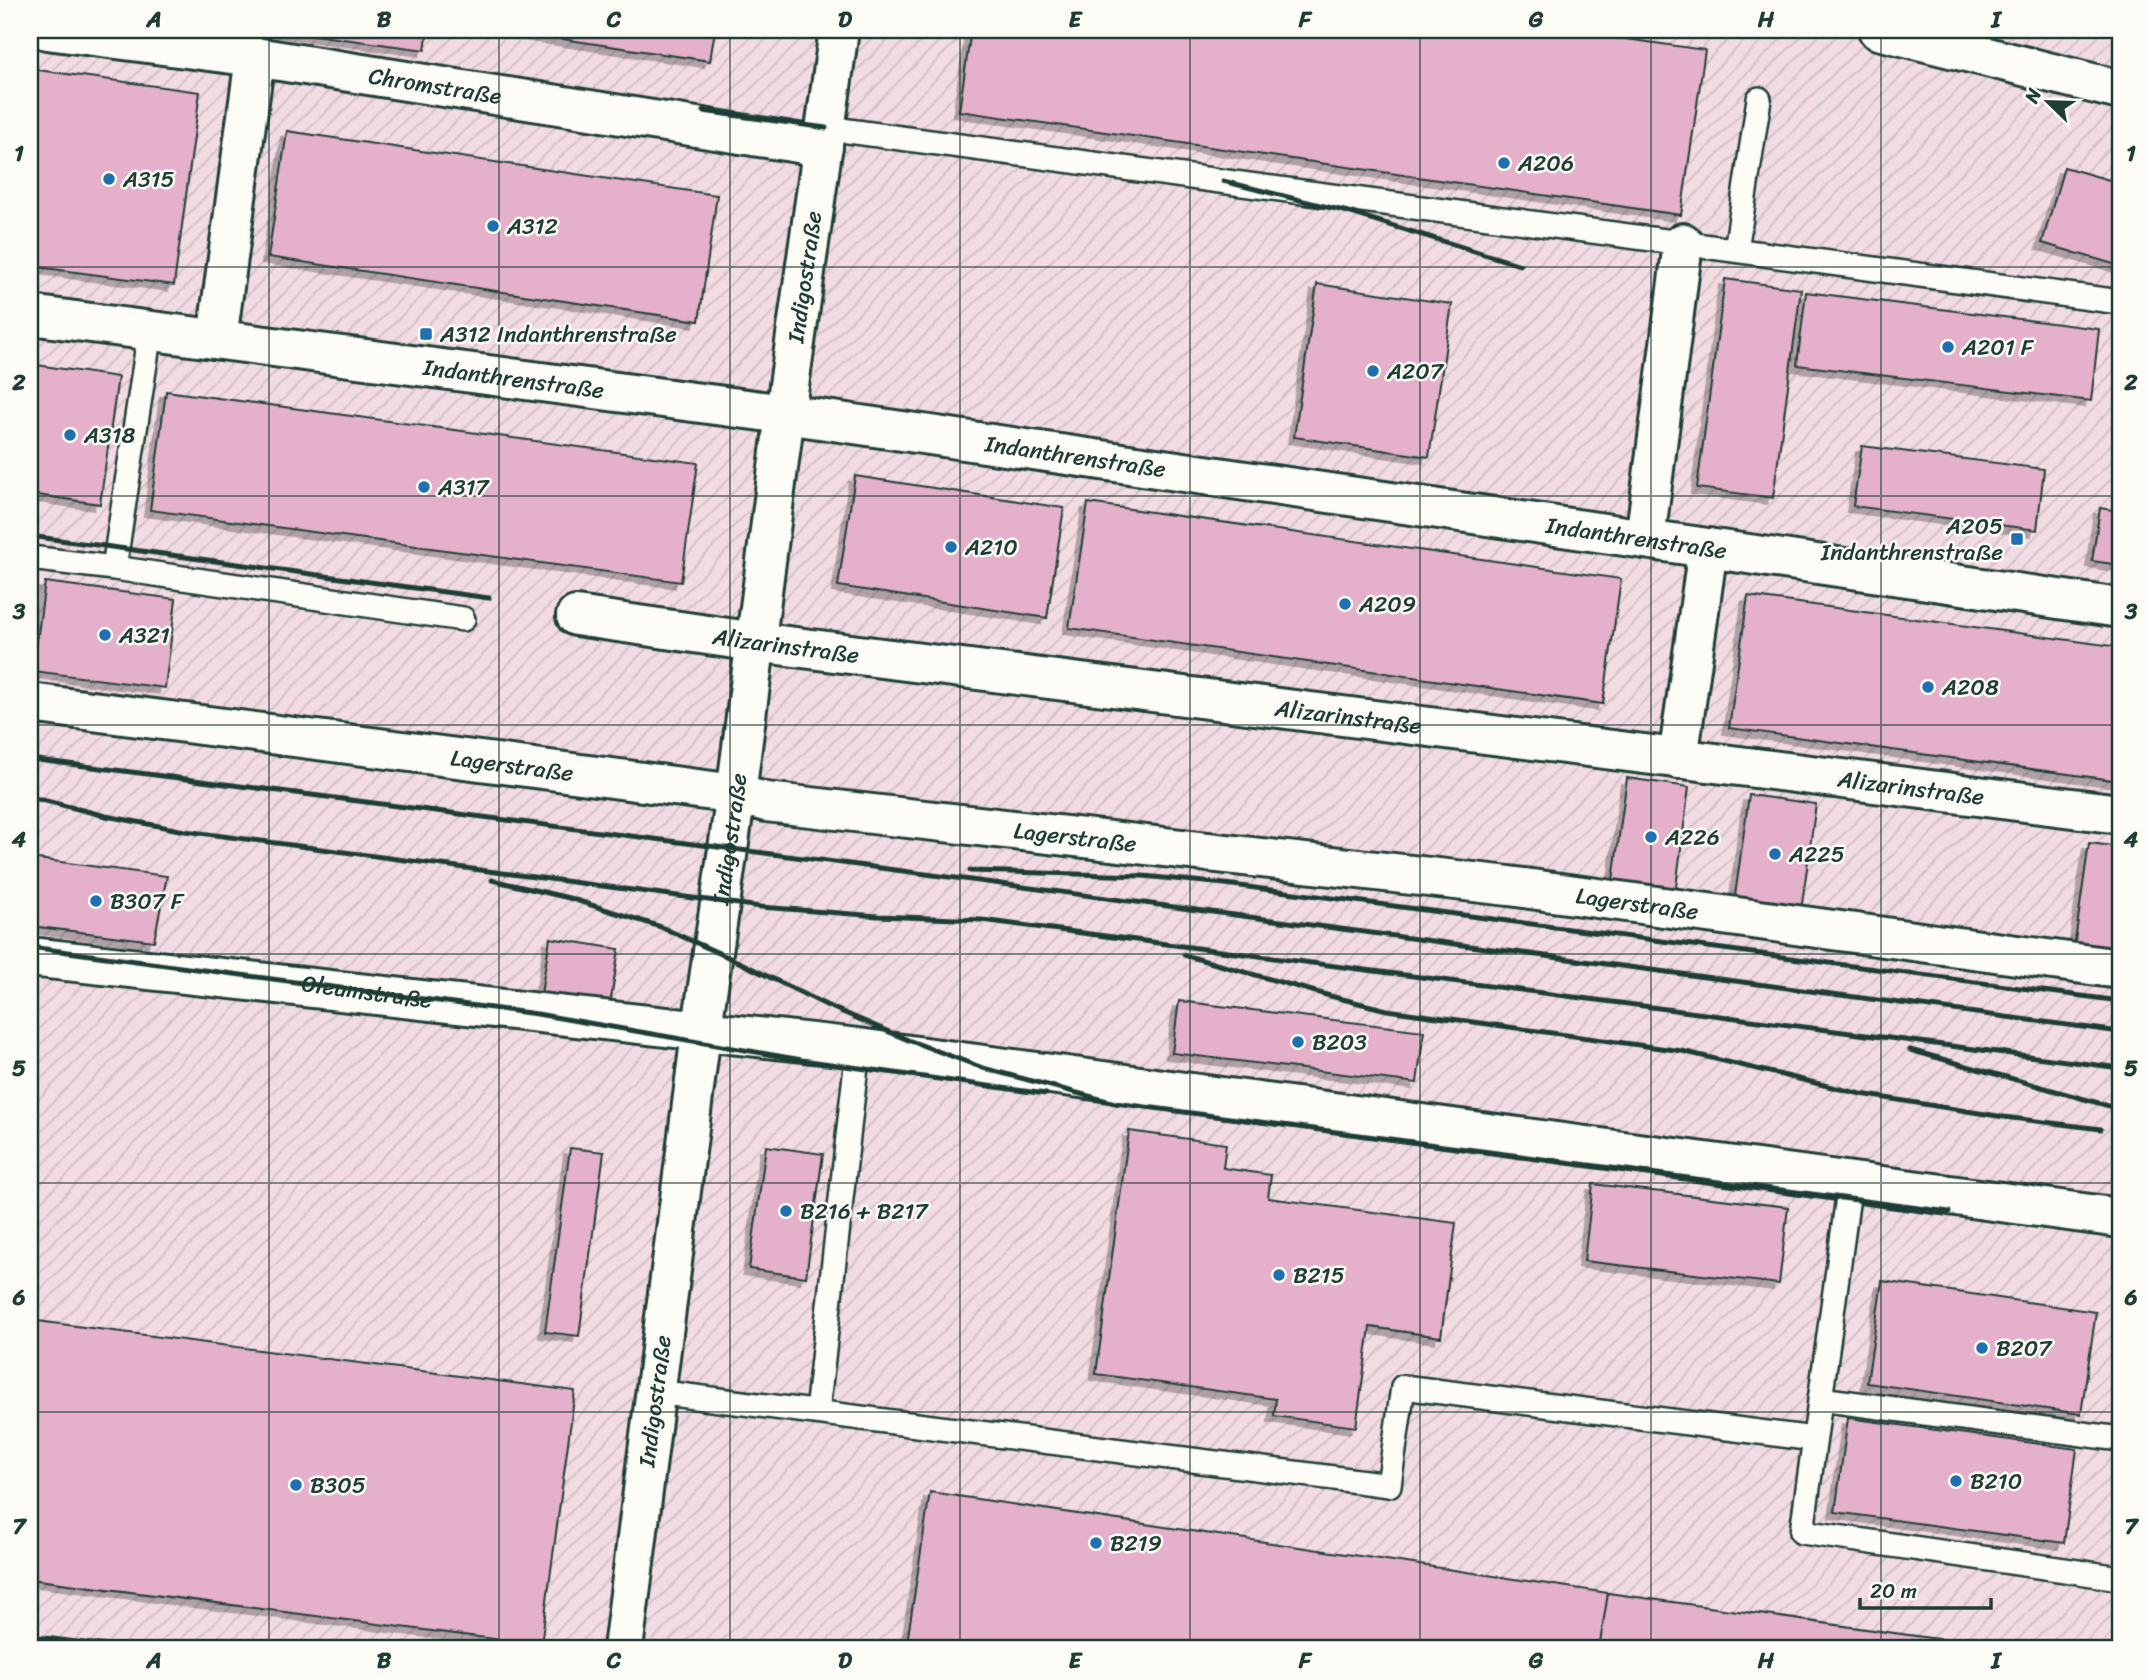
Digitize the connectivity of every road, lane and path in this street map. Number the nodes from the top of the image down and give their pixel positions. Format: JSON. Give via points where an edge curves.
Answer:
{"nodes":[{"id":1,"x":47,"y":30,"type":"edge"},
{"id":2,"x":839,"y":30,"type":"edge"},
{"id":3,"x":1878,"y":30,"type":"edge"},
{"id":4,"x":255,"y":58,"type":"junction"},
{"id":5,"x":2120,"y":90,"type":"edge"},
{"id":6,"x":1759,"y":99,"type":"dead end"},
{"id":7,"x":825,"y":137,"type":"junction"},
{"id":8,"x":1683,"y":243,"type":"junction"},
{"id":9,"x":1736,"y":250,"type":"junction"},
{"id":10,"x":2120,"y":302,"type":"edge"},
{"id":11,"x":30,"y":315,"type":"edge"},
{"id":12,"x":149,"y":331,"type":"junction"},
{"id":13,"x":217,"y":339,"type":"junction"},
{"id":14,"x":785,"y":414,"type":"junction"},
{"id":15,"x":1645,"y":539,"type":"junction"},
{"id":16,"x":1708,"y":548,"type":"junction"},
{"id":17,"x":30,"y":558,"type":"edge"},
{"id":18,"x":114,"y":568,"type":"junction"},
{"id":19,"x":2120,"y":608,"type":"edge"},
{"id":20,"x":576,"y":616,"type":"dead end"},
{"id":21,"x":463,"y":619,"type":"dead end"},
{"id":22,"x":756,"y":642,"type":"junction"},
{"id":23,"x":30,"y":702,"type":"edge"},
{"id":24,"x":1678,"y":759,"type":"junction"},
{"id":25,"x":736,"y":794,"type":"junction"},
{"id":26,"x":2120,"y":814,"type":"edge"},
{"id":27,"x":30,"y":957,"type":"edge"},
{"id":28,"x":2120,"y":968,"type":"edge"},
{"id":29,"x":701,"y":1031,"type":"junction"},
{"id":30,"x":858,"y":1048,"type":"junction"},
{"id":31,"x":1850,"y":1182,"type":"junction"},
{"id":32,"x":2120,"y":1218,"type":"edge"},
{"id":33,"x":656,"y":1392,"type":"junction"},
{"id":34,"x":1820,"y":1399,"type":"junction"},
{"id":35,"x":817,"y":1412,"type":"junction"},
{"id":36,"x":1814,"y":1439,"type":"junction"},
{"id":37,"x":2120,"y":1439,"type":"edge"},
{"id":38,"x":2120,"y":1578,"type":"edge"},
{"id":39,"x":623,"y":1649,"type":"edge"}],
"edges":[{"from":1,"to":4,"type":"street","name":"Chromstraße"},
{"from":2,"to":7,"type":"street","name":"Indigostraße"},
{"from":3,"to":5,"type":"street"},
{"from":4,"to":7,"type":"street","name":"Chromstraße"},
{"from":4,"to":13,"type":"street"},
{"from":6,"to":9,"type":"lane"},
{"from":7,"to":8,"type":"lane"},
{"from":7,"to":14,"type":"street","name":"Indigostraße"},
{"from":8,"to":9,"type":"lane"},
{"from":8,"to":15,"type":"street"},
{"from":9,"to":10,"type":"lane"},
{"from":11,"to":12,"type":"street","name":"Indanthrenstraße"},
{"from":12,"to":13,"type":"street","name":"Indanthrenstraße"},
{"from":12,"to":18,"type":"lane"},
{"from":13,"to":14,"type":"street","name":"Indanthrenstraße"},
{"from":14,"to":15,"type":"street","name":"Indanthrenstraße"},
{"from":14,"to":22,"type":"street","name":"Indigostraße"},
{"from":15,"to":16,"type":"street","name":"Indanthrenstraße"},
{"from":16,"to":19,"type":"street","name":"Indanthrenstraße"},
{"from":16,"to":24,"type":"street"},
{"from":17,"to":18,"type":"lane"},
{"from":18,"to":21,"type":"lane"},
{"from":20,"to":22,"type":"street","name":"Alizarinstraße"},
{"from":22,"to":24,"type":"street","name":"Alizarinstraße"},
{"from":22,"to":25,"type":"street","name":"Indigostraße"},
{"from":23,"to":25,"type":"street","name":"Lagerstraße"},
{"from":24,"to":26,"type":"street","name":"Alizarinstraße"},
{"from":25,"to":28,"type":"street","name":"Lagerstraße","via":[[766,802],[1509,886]]},
{"from":25,"to":29,"type":"street","name":"Indigostraße"},
{"from":27,"to":29,"type":"street","name":"Oleumstraße"},
{"from":29,"to":30,"type":"street","name":"Oleumstraße"},
{"from":29,"to":33,"type":"street","name":"Indigostraße"},
{"from":30,"to":31,"type":"street","name":"Oleumstraße"},
{"from":30,"to":35,"type":"lane"},
{"from":31,"to":32,"type":"street","name":"Oleumstraße"},
{"from":31,"to":34,"type":"lane"},
{"from":33,"to":35,"type":"lane"},
{"from":33,"to":39,"type":"street","name":"Indigostraße"},
{"from":34,"to":36,"type":"lane"},
{"from":34,"to":37,"type":"lane"},
{"from":35,"to":36,"type":"lane","via":[[1389,1485],[1403,1387]]},
{"from":36,"to":38,"type":"lane","via":[[1802,1532]]}]}
